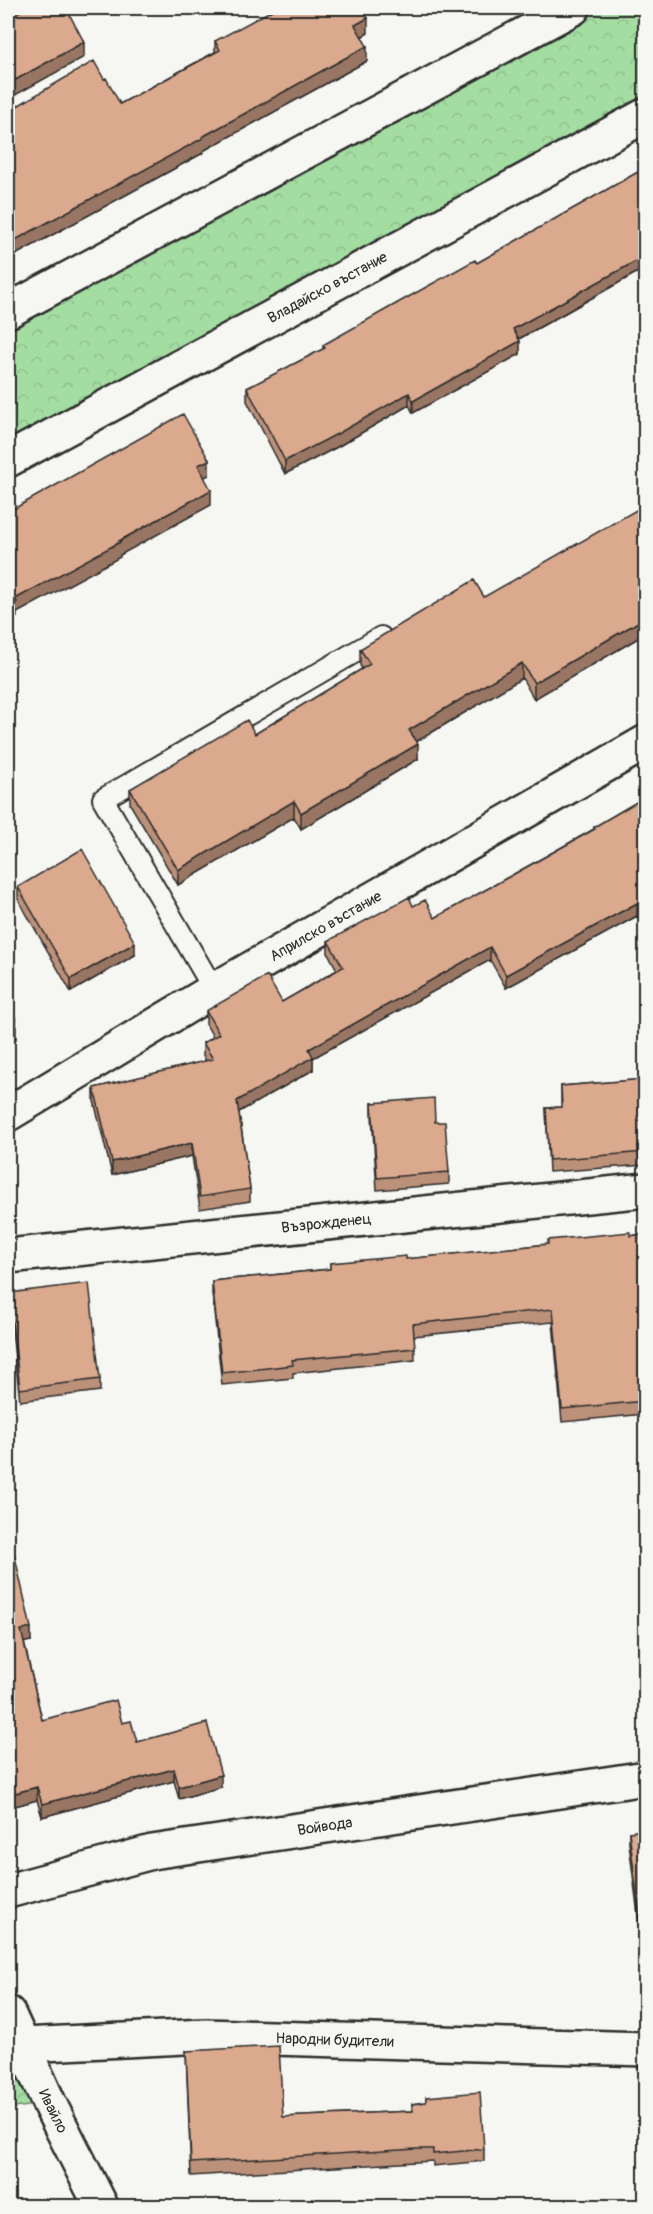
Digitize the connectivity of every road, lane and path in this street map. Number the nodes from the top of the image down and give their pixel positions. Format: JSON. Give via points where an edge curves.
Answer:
{"nodes":[{"id":1,"x":573,"y":8,"type":"edge"},
{"id":2,"x":645,"y":115,"type":"edge"},
{"id":3,"x":8,"y":311,"type":"edge"},
{"id":4,"x":8,"y":460,"type":"edge"},
{"id":5,"x":395,"y":629,"type":"edge"},
{"id":6,"x":645,"y":742,"type":"edge"},
{"id":7,"x":214,"y":990,"type":"junction"},
{"id":8,"x":8,"y":1114,"type":"edge"},
{"id":9,"x":645,"y":1190,"type":"edge"},
{"id":10,"x":8,"y":1256,"type":"edge"},
{"id":11,"x":645,"y":1778,"type":"edge"},
{"id":12,"x":8,"y":1891,"type":"edge"},
{"id":13,"x":8,"y":2013,"type":"edge"},
{"id":14,"x":23,"y":2045,"type":"junction"},
{"id":15,"x":645,"y":2049,"type":"edge"},
{"id":16,"x":101,"y":2206,"type":"edge"}],
"edges":[{"from":1,"to":3,"type":"street"},
{"from":2,"to":4,"type":"street","name":"Владайско въстание"},
{"from":5,"to":7,"type":"lane","via":[[103,799]]},
{"from":6,"to":7,"type":"street","name":"Априлско въстание"},
{"from":7,"to":8,"type":"street","name":"Априлско въстание"},
{"from":9,"to":10,"type":"street","name":"Възрожденец"},
{"from":11,"to":12,"type":"street","name":"Войвода","via":[[152,1852]]},
{"from":13,"to":14,"type":"street","name":"Ивайло"},
{"from":14,"to":15,"type":"street","name":"Народни будители","via":[[205,2036]]},
{"from":14,"to":16,"type":"street","name":"Ивайло"}]}
